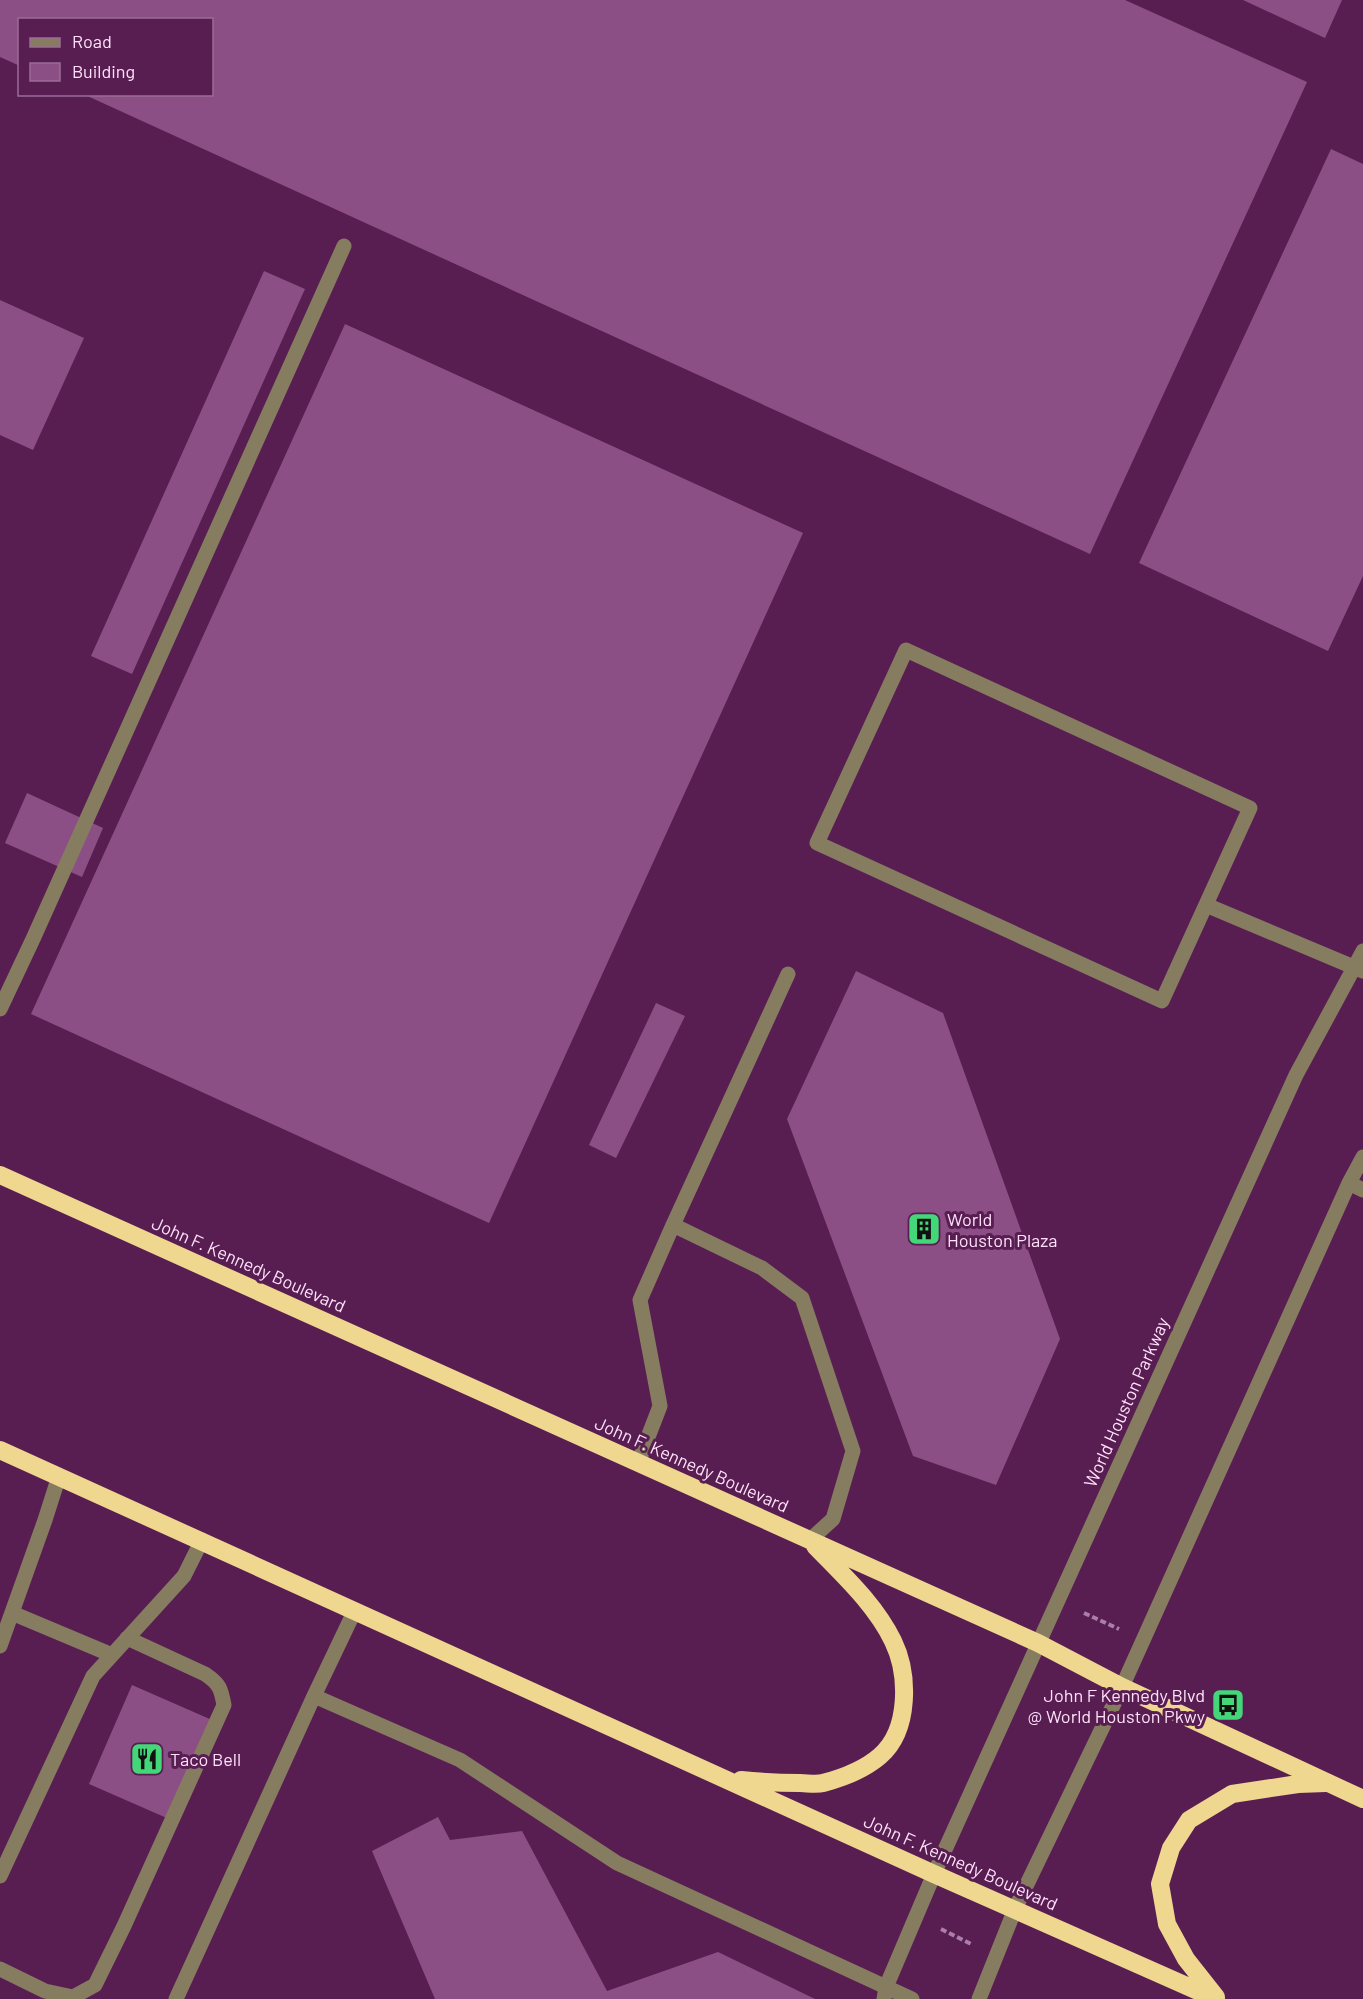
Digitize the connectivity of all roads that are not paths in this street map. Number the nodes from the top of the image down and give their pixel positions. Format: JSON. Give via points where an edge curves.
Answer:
{"nodes":[{"id":1,"x":344,"y":246,"type":"dead end"},
{"id":2,"x":1206,"y":905,"type":"junction"},
{"id":3,"x":1363,"y":951,"type":"edge"},
{"id":4,"x":1358,"y":968,"type":"edge"},
{"id":5,"x":788,"y":974,"type":"dead end"},
{"id":6,"x":0,"y":1010,"type":"edge"},
{"id":7,"x":1363,"y":1157,"type":"edge"},
{"id":8,"x":0,"y":1175,"type":"edge"},
{"id":9,"x":1349,"y":1184,"type":"junction"},
{"id":10,"x":1363,"y":1190,"type":"edge"},
{"id":11,"x":674,"y":1225,"type":"junction"},
{"id":12,"x":0,"y":1450,"type":"edge"},
{"id":13,"x":638,"y":1463,"type":"junction"},
{"id":14,"x":58,"y":1476,"type":"junction"},
{"id":15,"x":201,"y":1540,"type":"junction"},
{"id":16,"x":810,"y":1540,"type":"junction"},
{"id":17,"x":355,"y":1610,"type":"junction"},
{"id":18,"x":12,"y":1613,"type":"junction"},
{"id":19,"x":127,"y":1638,"type":"junction"},
{"id":20,"x":1038,"y":1643,"type":"junction"},
{"id":21,"x":0,"y":1646,"type":"edge"},
{"id":22,"x":112,"y":1655,"type":"junction"},
{"id":23,"x":1122,"y":1687,"type":"junction"},
{"id":24,"x":314,"y":1696,"type":"junction"},
{"id":25,"x":722,"y":1777,"type":"junction"},
{"id":26,"x":1330,"y":1783,"type":"junction"},
{"id":27,"x":1363,"y":1799,"type":"edge"},
{"id":28,"x":934,"y":1874,"type":"junction"},
{"id":29,"x":0,"y":1876,"type":"edge"},
{"id":30,"x":1015,"y":1910,"type":"junction"},
{"id":31,"x":0,"y":1969,"type":"edge"},
{"id":32,"x":885,"y":1993,"type":"edge"},
{"id":33,"x":176,"y":1999,"type":"edge"},
{"id":34,"x":912,"y":1999,"type":"edge"},
{"id":35,"x":979,"y":1999,"type":"edge"},
{"id":36,"x":1217,"y":1999,"type":"edge"}],
"edges":[{"from":1,"to":6,"type":"street"},
{"from":2,"to":2,"type":"street","via":[[1250,808],[906,650],[817,843],[1162,1001]]},
{"from":2,"to":4,"type":"street"},
{"from":3,"to":4,"type":"street","name":"World Houston Parkway"},
{"from":4,"to":20,"type":"street","name":"World Houston Parkway","via":[[1296,1075]]},
{"from":5,"to":11,"type":"street"},
{"from":7,"to":9,"type":"street"},
{"from":8,"to":13,"type":"highway","name":"John F. Kennedy Boulevard"},
{"from":9,"to":10,"type":"street"},
{"from":9,"to":23,"type":"street"},
{"from":11,"to":13,"type":"street","via":[[640,1300],[660,1406]]},
{"from":11,"to":16,"type":"street","via":[[762,1268],[802,1298],[853,1451],[834,1519]]},
{"from":12,"to":14,"type":"highway","name":"John F. Kennedy Boulevard"},
{"from":13,"to":16,"type":"highway","name":"John F. Kennedy Boulevard"},
{"from":14,"to":15,"type":"highway","name":"John F. Kennedy Boulevard"},
{"from":14,"to":18,"type":"street"},
{"from":15,"to":17,"type":"highway","name":"John F. Kennedy Boulevard"},
{"from":15,"to":19,"type":"street","via":[[184,1576]]},
{"from":16,"to":20,"type":"highway","name":"John F. Kennedy Boulevard"},
{"from":16,"to":25,"type":"highway","via":[[872,1608],[893,1641],[902,1670],[902,1716],[882,1755],[865,1767],[821,1784]]},
{"from":17,"to":24,"type":"street"},
{"from":17,"to":25,"type":"highway","name":"John F. Kennedy Boulevard"},
{"from":18,"to":21,"type":"street"},
{"from":18,"to":22,"type":"street"},
{"from":19,"to":22,"type":"street"},
{"from":19,"to":31,"type":"street","via":[[214,1679],[221,1688],[224,1706],[94,1985],[73,1998]]},
{"from":20,"to":23,"type":"highway","name":"John F. Kennedy Boulevard"},
{"from":20,"to":28,"type":"street","name":"World Houston Parkway"},
{"from":22,"to":29,"type":"street","via":[[93,1676]]},
{"from":23,"to":26,"type":"highway","name":"John F. Kennedy Boulevard"},
{"from":23,"to":30,"type":"street"},
{"from":24,"to":32,"type":"street","via":[[460,1760],[617,1863]]},
{"from":24,"to":33,"type":"street"},
{"from":25,"to":28,"type":"highway","name":"John F. Kennedy Boulevard"},
{"from":26,"to":27,"type":"highway","name":"John F. Kennedy Boulevard"},
{"from":26,"to":36,"type":"highway","via":[[1232,1794],[1189,1820],[1171,1848],[1160,1884],[1167,1924],[1186,1959]]},
{"from":28,"to":30,"type":"highway","name":"John F. Kennedy Boulevard"},
{"from":28,"to":32,"type":"street","name":"World Houston Parkway"},
{"from":30,"to":35,"type":"street"},
{"from":30,"to":36,"type":"highway","name":"John F. Kennedy Boulevard"},
{"from":32,"to":34,"type":"street"}]}
